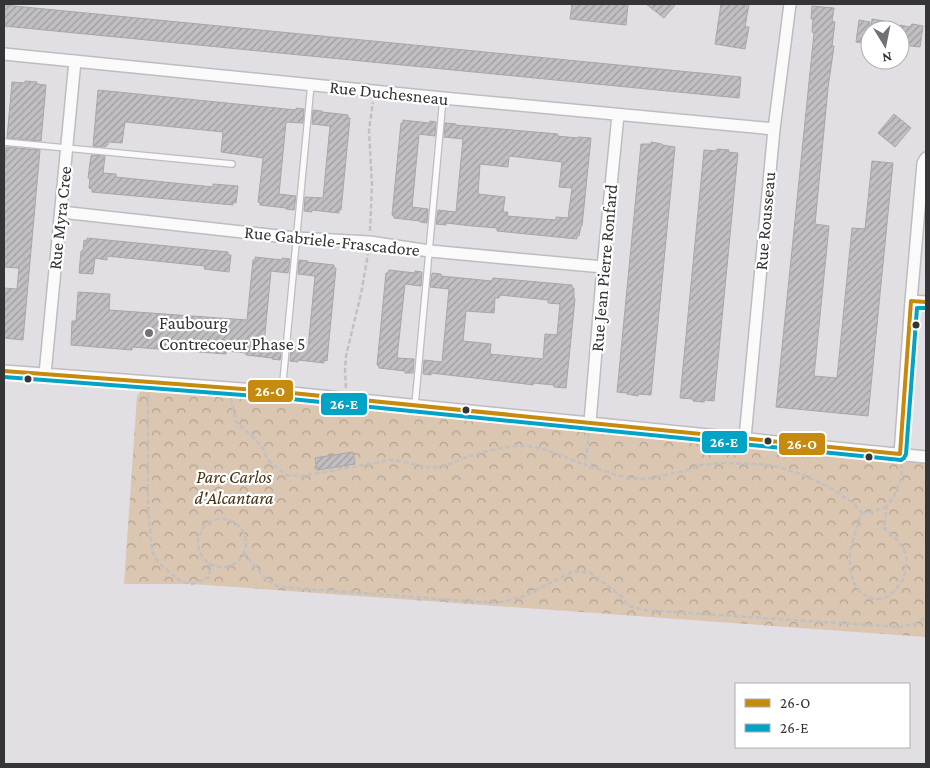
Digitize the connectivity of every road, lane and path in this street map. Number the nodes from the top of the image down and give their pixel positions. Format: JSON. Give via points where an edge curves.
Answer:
{"nodes":[{"id":1,"x":790,"y":4,"type":"edge"},
{"id":2,"x":4,"y":54,"type":"edge"},
{"id":3,"x":75,"y":61,"type":"junction"},
{"id":4,"x":311,"y":84,"type":"junction"},
{"id":5,"x":442,"y":98,"type":"junction"},
{"id":6,"x":618,"y":114,"type":"junction"},
{"id":7,"x":774,"y":129,"type":"junction"},
{"id":8,"x":4,"y":142,"type":"edge"},
{"id":9,"x":67,"y":148,"type":"junction"},
{"id":10,"x":926,"y":158,"type":"edge"},
{"id":11,"x":232,"y":164,"type":"dead end"},
{"id":12,"x":61,"y":212,"type":"junction"},
{"id":13,"x":296,"y":238,"type":"junction"},
{"id":14,"x":430,"y":251,"type":"junction"},
{"id":15,"x":603,"y":267,"type":"junction"},
{"id":16,"x":911,"y":301,"type":"junction"},
{"id":17,"x":926,"y":302,"type":"edge"},
{"id":18,"x":4,"y":371,"type":"edge"},
{"id":19,"x":44,"y":374,"type":"junction"},
{"id":20,"x":148,"y":382,"type":"junction"},
{"id":21,"x":229,"y":388,"type":"junction"},
{"id":22,"x":282,"y":392,"type":"junction"},
{"id":23,"x":415,"y":405,"type":"junction"},
{"id":24,"x":590,"y":422,"type":"junction"},
{"id":25,"x":745,"y":438,"type":"junction"},
{"id":26,"x":900,"y":454,"type":"junction"},
{"id":27,"x":926,"y":457,"type":"edge"},
{"id":28,"x":585,"y":466,"type":"junction"},
{"id":29,"x":887,"y":506,"type":"junction"},
{"id":30,"x":863,"y":514,"type":"junction"},
{"id":31,"x":244,"y":552,"type":"junction"},
{"id":32,"x":210,"y":563,"type":"junction"},
{"id":33,"x":926,"y":616,"type":"edge"}],
"edges":[{"from":1,"to":7,"type":"street","name":"Rue Rousseau"},
{"from":2,"to":3,"type":"street","name":"Rue Duchesneau"},
{"from":3,"to":4,"type":"street","name":"Rue Duchesneau"},
{"from":3,"to":9,"type":"street","name":"Rue Myra Cree"},
{"from":4,"to":5,"type":"street","name":"Rue Duchesneau"},
{"from":4,"to":13,"type":"lane"},
{"from":5,"to":6,"type":"street","name":"Rue Duchesneau"},
{"from":5,"to":14,"type":"lane"},
{"from":6,"to":7,"type":"street","name":"Rue Duchesneau"},
{"from":6,"to":15,"type":"street","name":"Rue Jean Pierre Ronfard"},
{"from":7,"to":25,"type":"street","name":"Rue Rousseau"},
{"from":8,"to":9,"type":"lane"},
{"from":9,"to":11,"type":"lane"},
{"from":9,"to":12,"type":"street","name":"Rue Myra Cree"},
{"from":10,"to":16,"type":"street","via":[[922,164]]},
{"from":12,"to":13,"type":"street","name":"Rue Gabriele-Frascadore"},
{"from":12,"to":19,"type":"street","name":"Rue Myra Cree"},
{"from":13,"to":14,"type":"street","name":"Rue Gabriele-Frascadore","via":[[369,242]]},
{"from":13,"to":22,"type":"lane"},
{"from":14,"to":15,"type":"street","name":"Rue Gabriele-Frascadore"},
{"from":14,"to":23,"type":"lane"},
{"from":15,"to":24,"type":"street","name":"Rue Jean Pierre Ronfard"},
{"from":16,"to":17,"type":"street"},
{"from":16,"to":26,"type":"street"},
{"from":18,"to":19,"type":"street"},
{"from":19,"to":20,"type":"street"},
{"from":20,"to":21,"type":"street"},
{"from":20,"to":32,"type":"path","via":[[148,505],[152,551],[158,562],[180,581],[192,584],[209,578]]},
{"from":21,"to":22,"type":"street"},
{"from":21,"to":28,"type":"path","via":[[236,422],[256,439],[268,460],[286,475],[302,476],[392,460],[438,467],[491,450],[519,446],[543,450]]},
{"from":22,"to":23,"type":"street"},
{"from":23,"to":24,"type":"street"},
{"from":24,"to":25,"type":"street"},
{"from":24,"to":28,"type":"path"},
{"from":25,"to":26,"type":"street"},
{"from":26,"to":27,"type":"street"},
{"from":26,"to":29,"type":"path","via":[[902,477]]},
{"from":28,"to":30,"type":"path","via":[[627,478],[646,479],[712,464],[779,467],[827,486],[852,502]]},
{"from":29,"to":30,"type":"path"},
{"from":29,"to":30,"type":"path","via":[[884,528],[904,549],[907,561],[905,577],[899,587],[880,600],[862,592],[851,571],[852,540]]},
{"from":31,"to":32,"type":"path","via":[[226,566]]},
{"from":31,"to":32,"type":"path","via":[[246,544],[242,529],[229,520],[214,520],[198,537],[200,552]]},
{"from":31,"to":33,"type":"path","via":[[270,583],[280,587],[502,602],[524,596],[574,571],[591,573],[629,606],[645,610],[898,627],[915,624]]}]}
